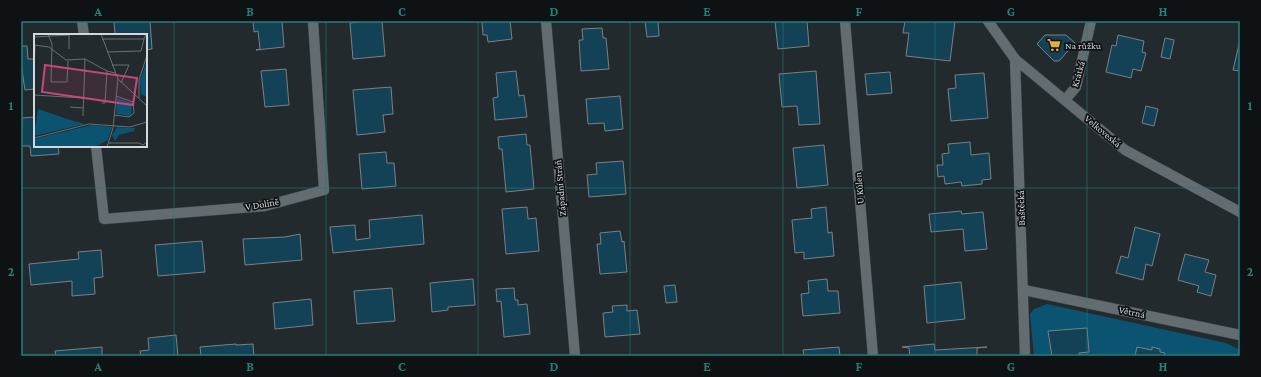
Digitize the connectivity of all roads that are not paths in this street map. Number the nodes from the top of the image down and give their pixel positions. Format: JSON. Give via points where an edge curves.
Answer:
{"nodes":[{"id":1,"x":82,"y":21,"type":"edge"},
{"id":2,"x":313,"y":21,"type":"edge"},
{"id":3,"x":546,"y":21,"type":"edge"},
{"id":4,"x":845,"y":21,"type":"edge"},
{"id":5,"x":988,"y":21,"type":"edge"},
{"id":6,"x":1090,"y":21,"type":"edge"},
{"id":7,"x":84,"y":34,"type":"edge"},
{"id":8,"x":1015,"y":59,"type":"junction"},
{"id":9,"x":1065,"y":100,"type":"junction"},
{"id":10,"x":96,"y":147,"type":"edge"},
{"id":11,"x":1240,"y":212,"type":"edge"},
{"id":12,"x":1024,"y":290,"type":"junction"},
{"id":13,"x":1240,"y":335,"type":"edge"},
{"id":14,"x":575,"y":356,"type":"edge"},
{"id":15,"x":872,"y":356,"type":"edge"},
{"id":16,"x":1025,"y":356,"type":"edge"}],
"edges":[{"from":1,"to":7,"type":"street"},
{"from":2,"to":10,"type":"street","name":"V Dolině","via":[[324,190],[265,206],[104,219]]},
{"from":3,"to":14,"type":"street","name":"Západní Stráň"},
{"from":4,"to":15,"type":"street","name":"U Kůlen"},
{"from":5,"to":8,"type":"street","name":"Velkoveská"},
{"from":6,"to":9,"type":"street","name":"Krátká","via":[[1076,87]]},
{"from":8,"to":9,"type":"street","name":"Velkoveská"},
{"from":8,"to":12,"type":"street","name":"Baštěcká"},
{"from":9,"to":11,"type":"street","name":"Velkoveská","via":[[1125,150]]},
{"from":12,"to":13,"type":"street","name":"Větrná"},
{"from":12,"to":16,"type":"street","name":"Baštěcká"}]}
